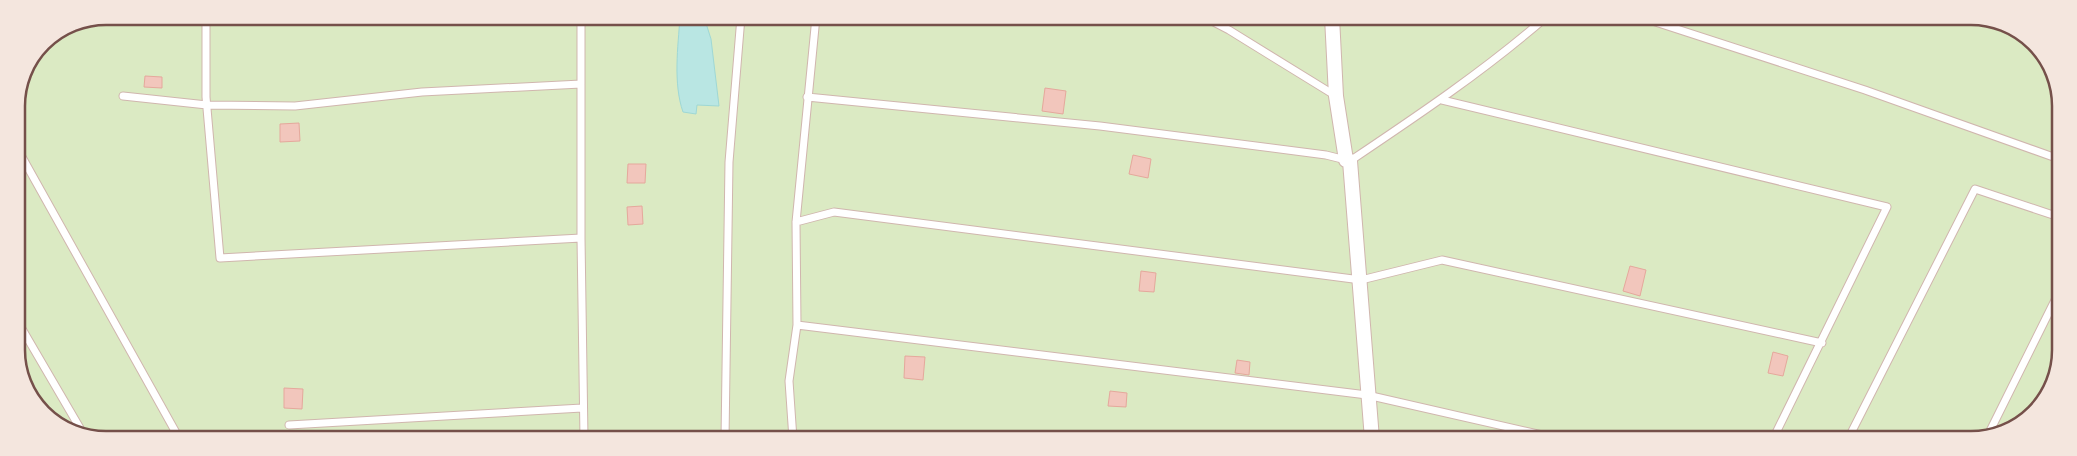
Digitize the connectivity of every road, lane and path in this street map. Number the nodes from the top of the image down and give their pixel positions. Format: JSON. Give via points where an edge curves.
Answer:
{"nodes":[{"id":1,"x":206,"y":25,"type":"edge"},
{"id":2,"x":581,"y":25,"type":"edge"},
{"id":3,"x":740,"y":25,"type":"edge"},
{"id":4,"x":815,"y":25,"type":"edge"},
{"id":5,"x":1219,"y":25,"type":"edge"},
{"id":6,"x":1332,"y":25,"type":"edge"},
{"id":7,"x":1537,"y":25,"type":"edge"},
{"id":8,"x":1665,"y":25,"type":"edge"},
{"id":9,"x":581,"y":84,"type":"junction"},
{"id":10,"x":123,"y":96,"type":"dead end"},
{"id":11,"x":1336,"y":96,"type":"junction"},
{"id":12,"x":808,"y":97,"type":"junction"},
{"id":13,"x":1442,"y":100,"type":"junction"},
{"id":14,"x":207,"y":105,"type":"junction"},
{"id":15,"x":2052,"y":157,"type":"edge"},
{"id":16,"x":1348,"y":161,"type":"junction"},
{"id":17,"x":25,"y":162,"type":"edge"},
{"id":18,"x":2052,"y":215,"type":"edge"},
{"id":19,"x":796,"y":222,"type":"junction"},
{"id":20,"x":581,"y":238,"type":"junction"},
{"id":21,"x":1361,"y":280,"type":"junction"},
{"id":22,"x":2052,"y":306,"type":"edge"},
{"id":23,"x":797,"y":325,"type":"junction"},
{"id":24,"x":25,"y":334,"type":"edge"},
{"id":25,"x":1822,"y":343,"type":"junction"},
{"id":26,"x":1367,"y":395,"type":"junction"},
{"id":27,"x":582,"y":408,"type":"junction"},
{"id":28,"x":289,"y":425,"type":"dead end"},
{"id":29,"x":78,"y":426,"type":"edge"},
{"id":30,"x":1991,"y":428,"type":"edge"},
{"id":31,"x":175,"y":431,"type":"edge"},
{"id":32,"x":584,"y":431,"type":"edge"},
{"id":33,"x":725,"y":431,"type":"edge"},
{"id":34,"x":793,"y":431,"type":"edge"},
{"id":35,"x":1371,"y":431,"type":"edge"},
{"id":36,"x":1525,"y":431,"type":"edge"},
{"id":37,"x":1777,"y":431,"type":"edge"},
{"id":38,"x":1853,"y":431,"type":"edge"}],
"edges":[{"from":1,"to":14,"type":"lane"},
{"from":2,"to":9,"type":"lane"},
{"from":3,"to":33,"type":"lane","via":[[729,162]]},
{"from":4,"to":12,"type":"lane"},
{"from":5,"to":11,"type":"lane"},
{"from":6,"to":11,"type":"street"},
{"from":7,"to":13,"type":"lane"},
{"from":8,"to":15,"type":"lane","via":[[1865,90]]},
{"from":9,"to":14,"type":"lane","via":[[422,92],[295,106]]},
{"from":9,"to":20,"type":"lane"},
{"from":10,"to":14,"type":"lane"},
{"from":11,"to":16,"type":"street"},
{"from":12,"to":16,"type":"lane","via":[[1100,126],[1326,155]]},
{"from":12,"to":19,"type":"lane"},
{"from":13,"to":16,"type":"lane"},
{"from":13,"to":25,"type":"lane","via":[[1887,206]]},
{"from":14,"to":20,"type":"lane","via":[[220,258]]},
{"from":16,"to":21,"type":"street"},
{"from":17,"to":31,"type":"lane"},
{"from":18,"to":38,"type":"lane","via":[[1975,189]]},
{"from":19,"to":21,"type":"lane","via":[[834,212]]},
{"from":19,"to":23,"type":"lane"},
{"from":20,"to":27,"type":"lane"},
{"from":21,"to":25,"type":"lane","via":[[1442,260]]},
{"from":21,"to":26,"type":"street"},
{"from":22,"to":30,"type":"lane"},
{"from":23,"to":26,"type":"lane"},
{"from":23,"to":34,"type":"lane","via":[[790,382]]},
{"from":24,"to":29,"type":"lane"},
{"from":25,"to":37,"type":"lane"},
{"from":26,"to":35,"type":"street"},
{"from":26,"to":36,"type":"lane"},
{"from":27,"to":28,"type":"lane"},
{"from":27,"to":32,"type":"lane"}]}
